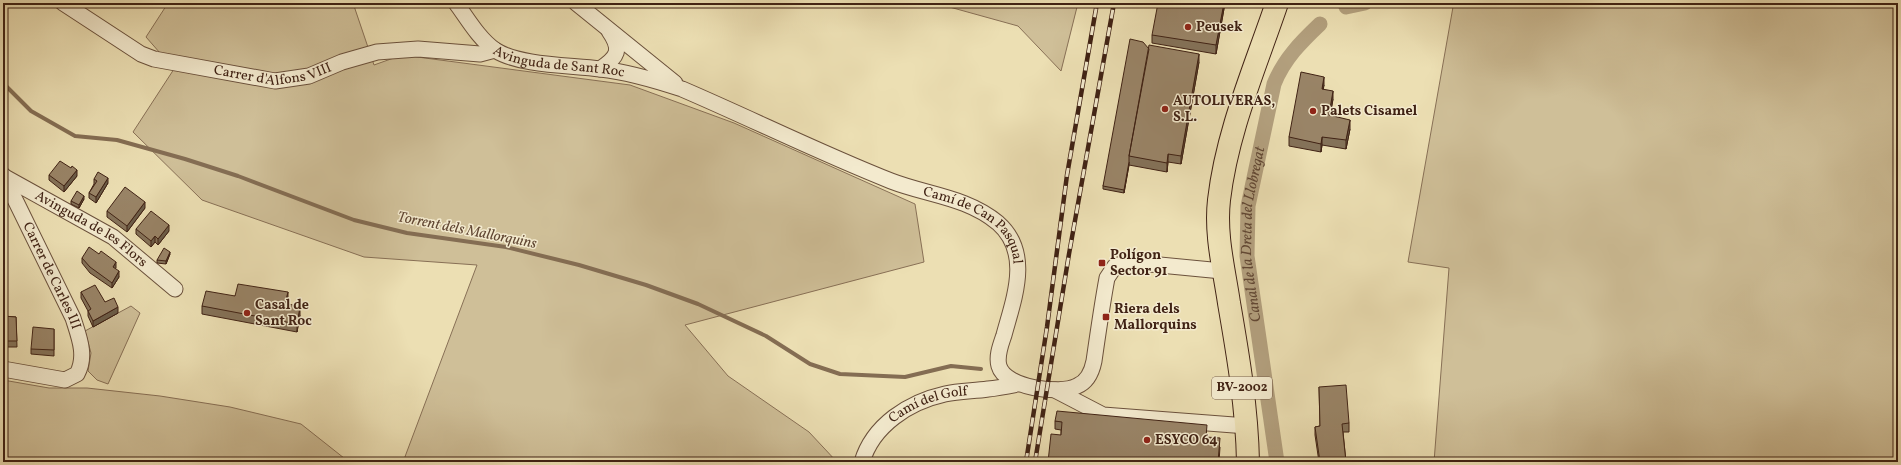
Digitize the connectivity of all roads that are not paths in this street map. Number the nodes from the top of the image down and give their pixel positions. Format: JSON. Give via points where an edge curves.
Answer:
{"nodes":[{"id":1,"x":63,"y":3,"type":"edge"},
{"id":2,"x":456,"y":3,"type":"edge"},
{"id":3,"x":576,"y":3,"type":"edge"},
{"id":4,"x":1277,"y":3,"type":"edge"},
{"id":5,"x":605,"y":25,"type":"junction"},
{"id":6,"x":495,"y":50,"type":"junction"},
{"id":7,"x":600,"y":69,"type":"junction"},
{"id":8,"x":682,"y":89,"type":"junction"},
{"id":9,"x":3,"y":176,"type":"edge"},
{"id":10,"x":1222,"y":271,"type":"junction"},
{"id":11,"x":175,"y":289,"type":"dead end"},
{"id":12,"x":3,"y":369,"type":"edge"},
{"id":13,"x":1018,"y":384,"type":"junction"},
{"id":14,"x":1055,"y":390,"type":"junction"},
{"id":15,"x":1247,"y":426,"type":"junction"},
{"id":16,"x":862,"y":462,"type":"edge"},
{"id":17,"x":1248,"y":462,"type":"edge"}],
"edges":[{"from":1,"to":6,"type":"street","name":"Carrer d'Alfons VIII","via":[[141,54],[154,59],[264,80],[298,79],[360,56],[394,50],[480,54]]},
{"from":2,"to":6,"type":"street","name":"Avinguda de Sant Roc"},
{"from":3,"to":5,"type":"street"},
{"from":4,"to":10,"type":"main road","number":"BV-2002","via":[[1244,96],[1226,158],[1219,201]]},
{"from":5,"to":7,"type":"street","via":[[616,42],[617,49],[614,58]]},
{"from":5,"to":8,"type":"street"},
{"from":6,"to":7,"type":"street","name":"Avinguda de Sant Roc","via":[[518,59]]},
{"from":7,"to":8,"type":"street","name":"Avinguda de Sant Roc","via":[[646,77]]},
{"from":8,"to":13,"type":"street","name":"Camí de Can Pasqual","via":[[879,176],[975,207],[999,224],[1012,241],[1017,253],[1018,267],[1015,295],[1000,349],[999,365],[1006,377]]},
{"from":9,"to":11,"type":"street","name":"Avinguda de les Flors","via":[[114,237]]},
{"from":9,"to":12,"type":"street","name":"Carrer de Carles III","via":[[73,318],[83,360],[77,374],[65,380]]},
{"from":10,"to":14,"type":"street","name":"Camí de Can Pasqual","via":[[1129,262],[1115,266],[1107,278],[1090,374],[1079,386]]},
{"from":10,"to":15,"type":"main road","number":"BV-2002","via":[[1237,350]]},
{"from":13,"to":14,"type":"street","name":"Camí de Can Pasqual"},
{"from":13,"to":16,"type":"street","name":"Camí del Golf","via":[[946,394],[915,404],[892,417],[881,428],[872,440]]},
{"from":14,"to":15,"type":"street","via":[[1103,415]]},
{"from":15,"to":17,"type":"main road","number":"BV-2002"}]}
